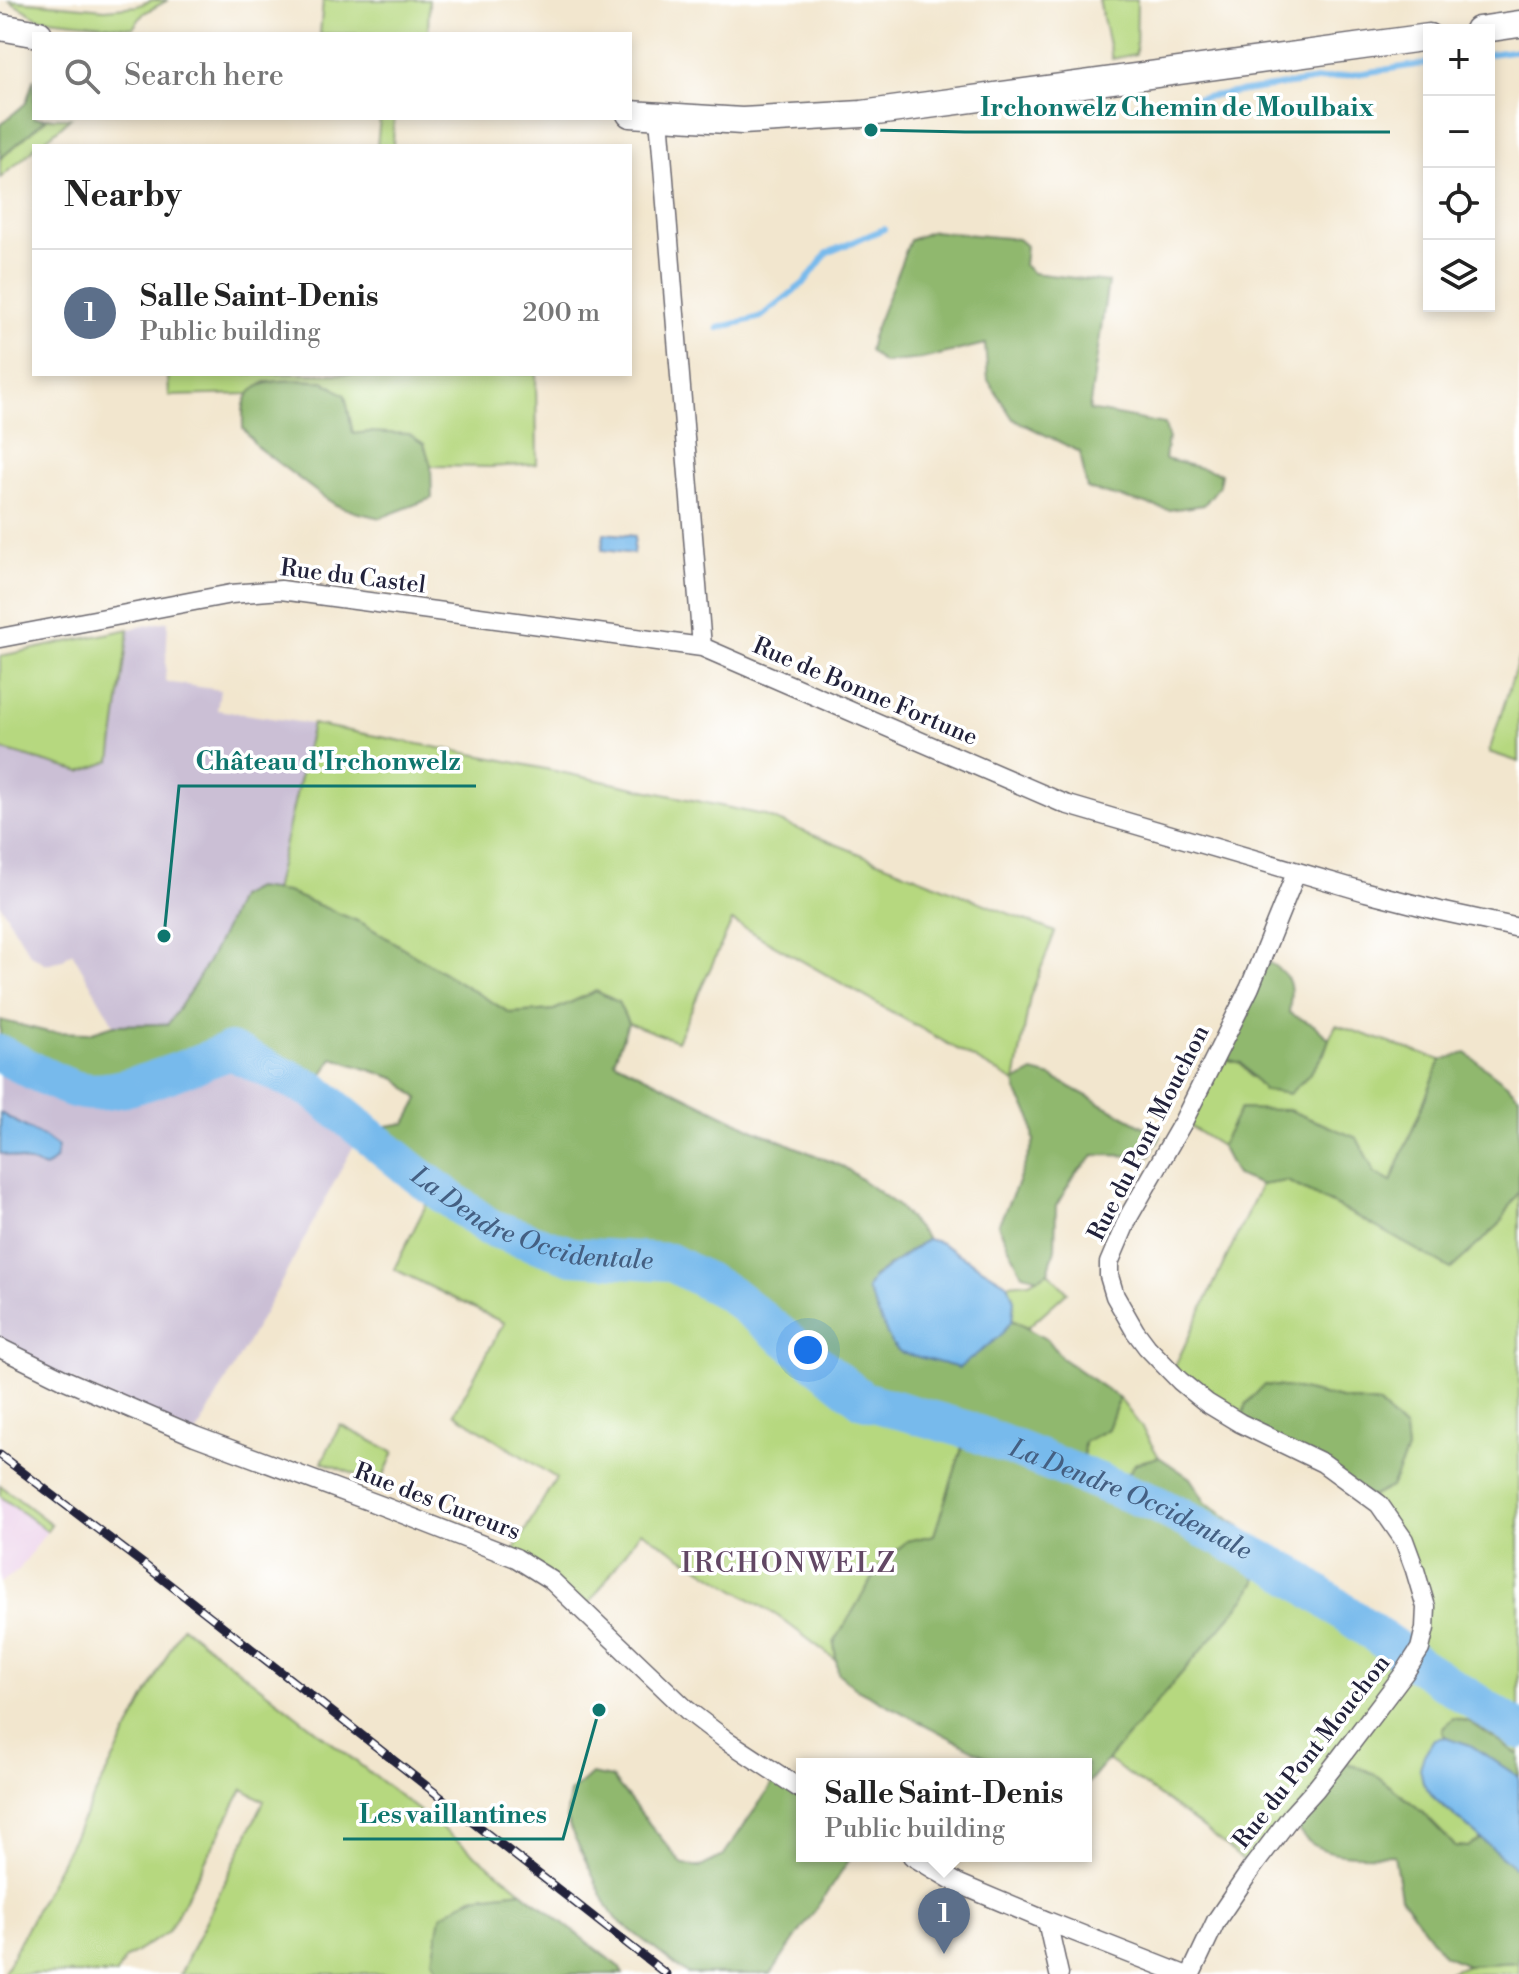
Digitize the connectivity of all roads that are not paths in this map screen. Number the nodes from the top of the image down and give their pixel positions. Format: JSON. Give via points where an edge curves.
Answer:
{"nodes":[{"id":1,"x":1519,"y":24,"type":"edge"},
{"id":2,"x":0,"y":27,"type":"edge"},
{"id":3,"x":1495,"y":28,"type":"edge"},
{"id":4,"x":32,"y":33,"type":"edge"},
{"id":5,"x":1423,"y":38,"type":"edge"},
{"id":6,"x":632,"y":114,"type":"edge"},
{"id":7,"x":659,"y":117,"type":"junction"},
{"id":8,"x":0,"y":638,"type":"edge"},
{"id":9,"x":702,"y":647,"type":"junction"},
{"id":10,"x":1296,"y":873,"type":"junction"},
{"id":11,"x":1519,"y":928,"type":"edge"},
{"id":12,"x":0,"y":1348,"type":"edge"},
{"id":13,"x":796,"y":1786,"type":"edge"},
{"id":14,"x":922,"y":1862,"type":"edge"},
{"id":15,"x":1047,"y":1921,"type":"junction"},
{"id":16,"x":1059,"y":1974,"type":"edge"},
{"id":17,"x":1182,"y":1974,"type":"edge"},
{"id":18,"x":1191,"y":1974,"type":"edge"}],
"edges":[{"from":1,"to":3,"type":"main road"},
{"from":2,"to":4,"type":"main road"},
{"from":5,"to":7,"type":"main road","via":[[862,114],[742,121]]},
{"from":6,"to":7,"type":"main road"},
{"from":7,"to":9,"type":"street"},
{"from":8,"to":9,"type":"street","name":"Rue du Castel","via":[[231,594],[281,590]]},
{"from":9,"to":10,"type":"street","name":"Rue de Bonne Fortune","via":[[1065,804]]},
{"from":10,"to":11,"type":"street","name":"Rue de Bonne Fortune"},
{"from":10,"to":18,"type":"street","name":"Rue du Pont Mouchon","via":[[1244,1000],[1129,1216],[1109,1263],[1109,1276],[1135,1331],[1180,1381],[1240,1423],[1323,1463],[1379,1504],[1404,1540],[1426,1607],[1425,1628],[1420,1649],[1405,1672],[1216,1921]]},
{"from":12,"to":13,"type":"street","name":"Rue des Cureurs","via":[[195,1436],[516,1558],[551,1580],[687,1710]]},
{"from":14,"to":15,"type":"street","via":[[957,1883]]},
{"from":15,"to":16,"type":"street"},
{"from":15,"to":17,"type":"street"}]}
